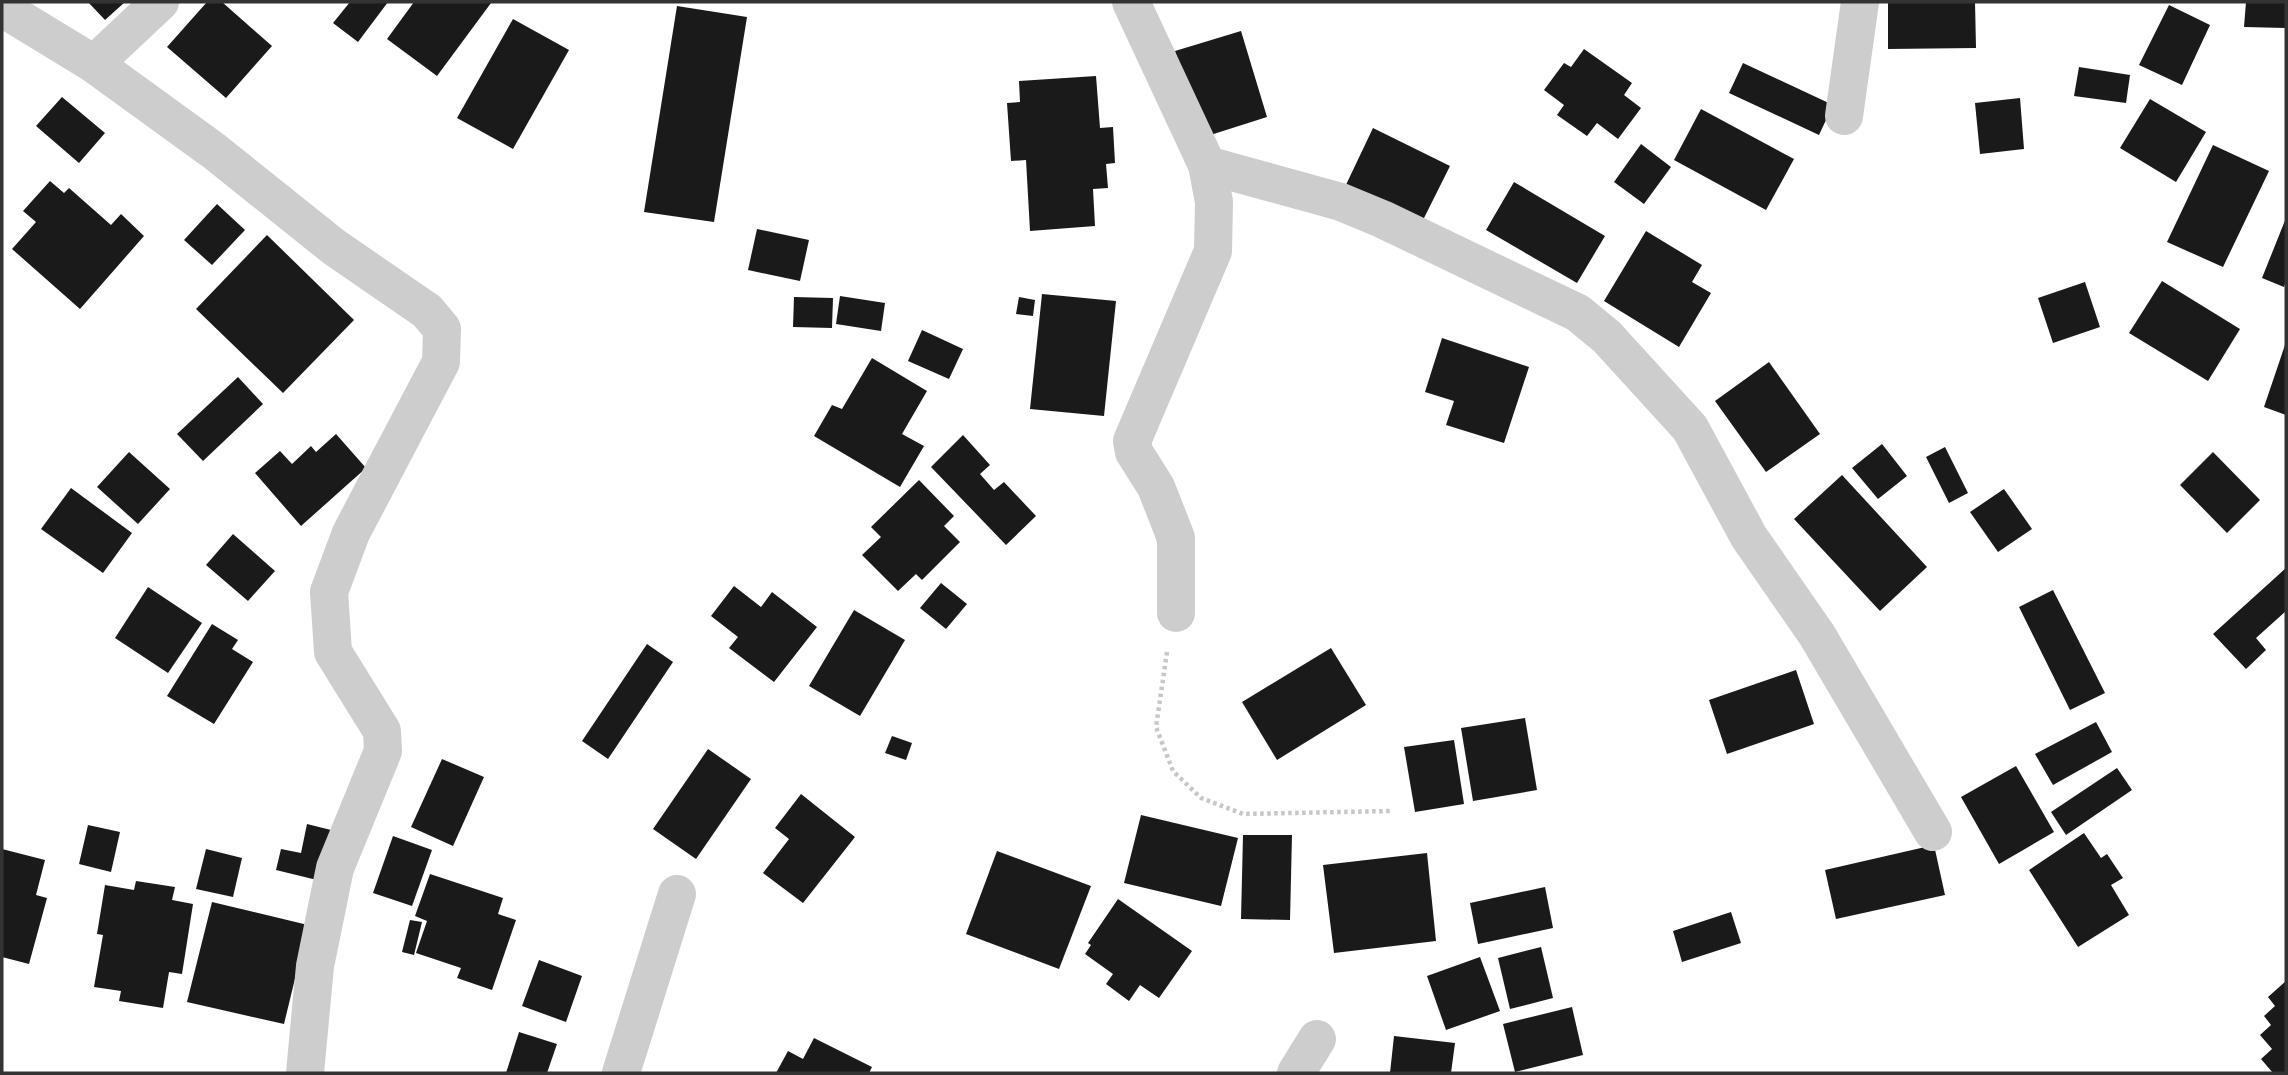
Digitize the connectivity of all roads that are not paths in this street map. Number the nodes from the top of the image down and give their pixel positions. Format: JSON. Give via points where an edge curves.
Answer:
{"nodes":[{"id":1,"x":160,"y":2,"type":"edge"},
{"id":2,"x":1131,"y":2,"type":"edge"},
{"id":3,"x":1860,"y":2,"type":"edge"},
{"id":4,"x":2,"y":8,"type":"edge"},
{"id":5,"x":94,"y":64,"type":"junction"},
{"id":6,"x":1844,"y":116,"type":"dead end"},
{"id":7,"x":1207,"y":165,"type":"junction"},
{"id":8,"x":1176,"y":613,"type":"road end"},
{"id":9,"x":1933,"y":832,"type":"dead end"},
{"id":10,"x":677,"y":894,"type":"dead end"},
{"id":11,"x":1317,"y":1040,"type":"dead end"},
{"id":12,"x":304,"y":1073,"type":"edge"},
{"id":13,"x":621,"y":1073,"type":"edge"},
{"id":14,"x":1296,"y":1073,"type":"edge"}],
"edges":[{"from":1,"to":5,"type":"street"},
{"from":2,"to":7,"type":"street"},
{"from":3,"to":6,"type":"street"},
{"from":4,"to":5,"type":"street"},
{"from":5,"to":12,"type":"street","via":[[214,151],[334,247],[427,311],[442,330],[441,362],[351,533],[329,592],[333,652],[383,732],[383,751],[335,868],[314,966]]},
{"from":7,"to":8,"type":"street","via":[[1214,202],[1213,251],[1132,441],[1176,538]]},
{"from":7,"to":9,"type":"street","via":[[1341,202],[1382,219],[1578,313],[1607,337],[1690,428],[1749,537],[1817,635]]},
{"from":10,"to":13,"type":"street"},
{"from":11,"to":14,"type":"street"}]}
